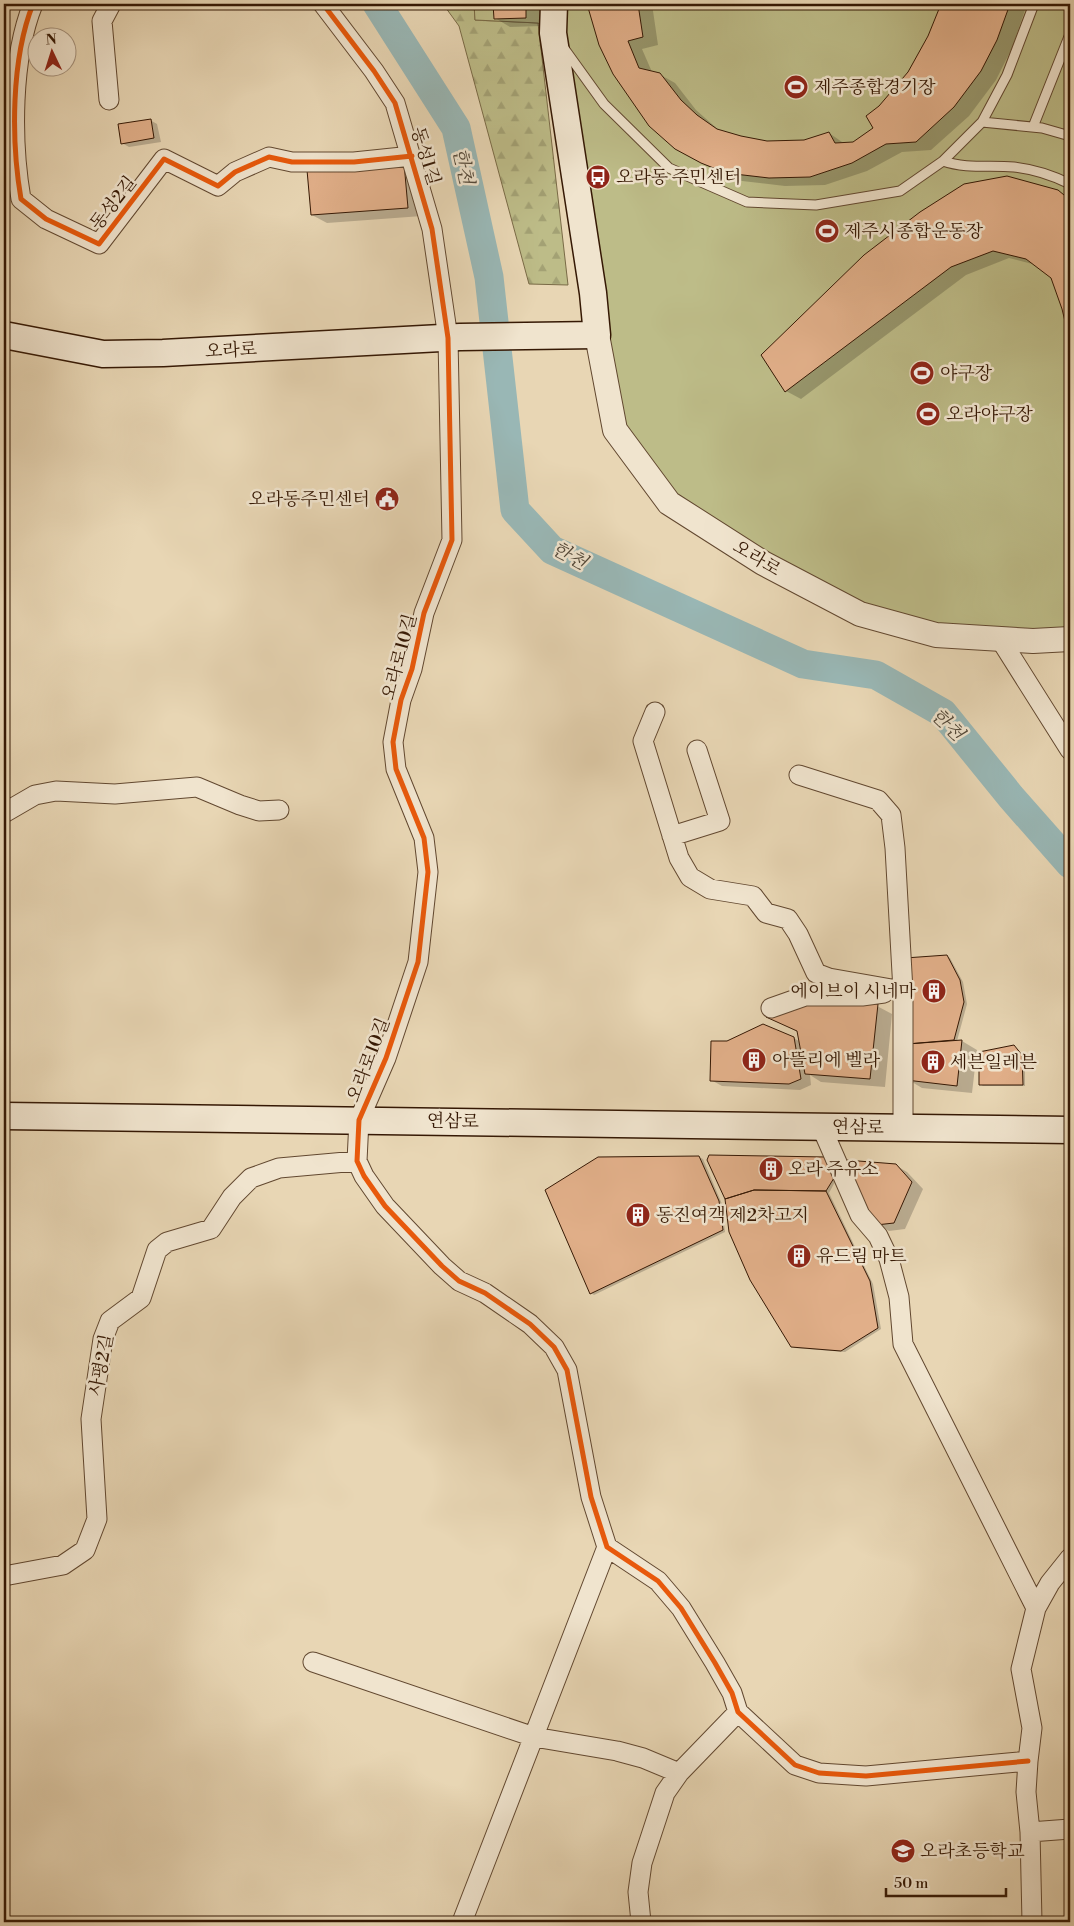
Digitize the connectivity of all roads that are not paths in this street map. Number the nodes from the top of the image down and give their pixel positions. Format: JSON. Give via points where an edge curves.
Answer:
{"nodes":[{"id":1,"x":33,"y":4,"type":"edge"},
{"id":2,"x":111,"y":4,"type":"edge"},
{"id":3,"x":323,"y":4,"type":"edge"},
{"id":4,"x":554,"y":4,"type":"edge"},
{"id":5,"x":1034,"y":4,"type":"edge"},
{"id":6,"x":553,"y":33,"type":"junction"},
{"id":7,"x":1070,"y":34,"type":"edge"},
{"id":8,"x":109,"y":100,"type":"dead end"},
{"id":9,"x":982,"y":122,"type":"junction"},
{"id":10,"x":1033,"y":126,"type":"junction"},
{"id":11,"x":1070,"y":136,"type":"edge"},
{"id":12,"x":412,"y":156,"type":"junction"},
{"id":13,"x":944,"y":161,"type":"junction"},
{"id":14,"x":1070,"y":184,"type":"edge"},
{"id":15,"x":597,"y":335,"type":"junction"},
{"id":16,"x":8,"y":338,"type":"edge"},
{"id":17,"x":454,"y":338,"type":"junction"},
{"id":18,"x":1000,"y":639,"type":"junction"},
{"id":19,"x":1070,"y":639,"type":"edge"},
{"id":20,"x":655,"y":712,"type":"dead end"},
{"id":21,"x":697,"y":750,"type":"dead end"},
{"id":22,"x":1070,"y":750,"type":"edge"},
{"id":23,"x":799,"y":775,"type":"dead end"},
{"id":24,"x":279,"y":810,"type":"dead end"},
{"id":25,"x":4,"y":813,"type":"edge"},
{"id":26,"x":672,"y":836,"type":"junction"},
{"id":27,"x":903,"y":991,"type":"junction"},
{"id":28,"x":771,"y":1008,"type":"dead end"},
{"id":29,"x":4,"y":1116,"type":"edge"},
{"id":30,"x":359,"y":1120,"type":"junction"},
{"id":31,"x":821,"y":1126,"type":"junction"},
{"id":32,"x":903,"y":1127,"type":"junction"},
{"id":33,"x":1070,"y":1130,"type":"edge"},
{"id":34,"x":357,"y":1162,"type":"junction"},
{"id":35,"x":607,"y":1547,"type":"junction"},
{"id":36,"x":1070,"y":1558,"type":"edge"},
{"id":37,"x":4,"y":1576,"type":"edge"},
{"id":38,"x":1036,"y":1608,"type":"junction"},
{"id":39,"x":313,"y":1662,"type":"dead end"},
{"id":40,"x":738,"y":1712,"type":"junction"},
{"id":41,"x":534,"y":1737,"type":"junction"},
{"id":42,"x":1028,"y":1762,"type":"junction"},
{"id":43,"x":679,"y":1773,"type":"junction"},
{"id":44,"x":1070,"y":1829,"type":"edge"},
{"id":45,"x":1030,"y":1832,"type":"junction"},
{"id":46,"x":462,"y":1922,"type":"edge"},
{"id":47,"x":641,"y":1922,"type":"edge"},
{"id":48,"x":1032,"y":1922,"type":"edge"}],
"edges":[{"from":1,"to":12,"type":"street","name":"동성2길","via":[[18,68],[14,128],[21,199],[46,219],[99,244],[164,159],[218,186],[235,172],[269,157],[292,162],[354,162]]},
{"from":2,"to":8,"type":"street","via":[[102,21]]},
{"from":3,"to":12,"type":"street","name":"동성1길","via":[[395,103]]},
{"from":4,"to":6,"type":"main road"},
{"from":5,"to":9,"type":"lane","via":[[1008,74]]},
{"from":6,"to":13,"type":"lane","via":[[604,104],[670,168],[747,202],[816,205],[900,191]]},
{"from":6,"to":15,"type":"main road"},
{"from":7,"to":10,"type":"lane"},
{"from":9,"to":10,"type":"lane"},
{"from":9,"to":13,"type":"lane"},
{"from":10,"to":11,"type":"lane"},
{"from":12,"to":17,"type":"street","name":"동성1길","via":[[432,229]]},
{"from":13,"to":14,"type":"lane","via":[[955,165],[1015,168],[1059,178]]},
{"from":15,"to":17,"type":"main road","name":"오라로"},
{"from":15,"to":18,"type":"street","name":"오라로","via":[[615,430],[669,502],[763,563],[860,614],[936,635]]},
{"from":16,"to":17,"type":"main road","name":"오라로","via":[[103,354]]},
{"from":17,"to":30,"type":"street","name":"오라로10길","via":[[452,540],[424,613],[393,742],[396,769],[424,838],[428,872],[418,962],[386,1058]]},
{"from":18,"to":19,"type":"street","name":"오라로"},
{"from":18,"to":22,"type":"street"},
{"from":20,"to":26,"type":"street","via":[[643,741]]},
{"from":21,"to":26,"type":"street","via":[[720,821]]},
{"from":23,"to":27,"type":"street","name":"연삼로","via":[[878,800],[891,815]]},
{"from":24,"to":25,"type":"street","via":[[240,806],[198,787],[115,794],[56,791],[35,795]]},
{"from":26,"to":27,"type":"street","via":[[690,877],[710,889],[753,896],[766,913],[788,919],[816,973]]},
{"from":27,"to":28,"type":"street","via":[[862,996],[805,996]]},
{"from":27,"to":32,"type":"street","name":"연삼로"},
{"from":29,"to":30,"type":"main road","name":"연삼로"},
{"from":30,"to":31,"type":"main road","name":"연삼로"},
{"from":30,"to":34,"type":"street"},
{"from":31,"to":32,"type":"main road","name":"연삼로"},
{"from":31,"to":38,"type":"street","via":[[860,1215],[878,1236],[889,1259],[899,1297],[903,1344]]},
{"from":32,"to":33,"type":"main road","name":"연삼로"},
{"from":34,"to":35,"type":"street","via":[[385,1206],[442,1266],[459,1281],[485,1293],[530,1324],[554,1347],[567,1370],[591,1497]]},
{"from":34,"to":37,"type":"street","name":"사평2길","via":[[279,1168],[251,1178],[232,1196],[210,1229],[167,1242],[157,1250],[141,1298],[110,1321],[103,1339],[91,1419],[97,1519],[85,1550],[63,1565]]},
{"from":35,"to":40,"type":"street","via":[[658,1581],[681,1608],[732,1693]]},
{"from":35,"to":41,"type":"street"},
{"from":36,"to":38,"type":"street","via":[[1050,1582]]},
{"from":38,"to":42,"type":"street","via":[[1021,1669],[1032,1728]]},
{"from":39,"to":41,"type":"street"},
{"from":40,"to":42,"type":"street","via":[[795,1765],[819,1773],[866,1776]]},
{"from":40,"to":43,"type":"street"},
{"from":41,"to":43,"type":"street","via":[[617,1751]]},
{"from":41,"to":46,"type":"street"},
{"from":42,"to":45,"type":"street","via":[[1026,1792]]},
{"from":43,"to":47,"type":"street","via":[[665,1793],[642,1863],[638,1892]]},
{"from":44,"to":45,"type":"street"},
{"from":45,"to":48,"type":"street"}]}
